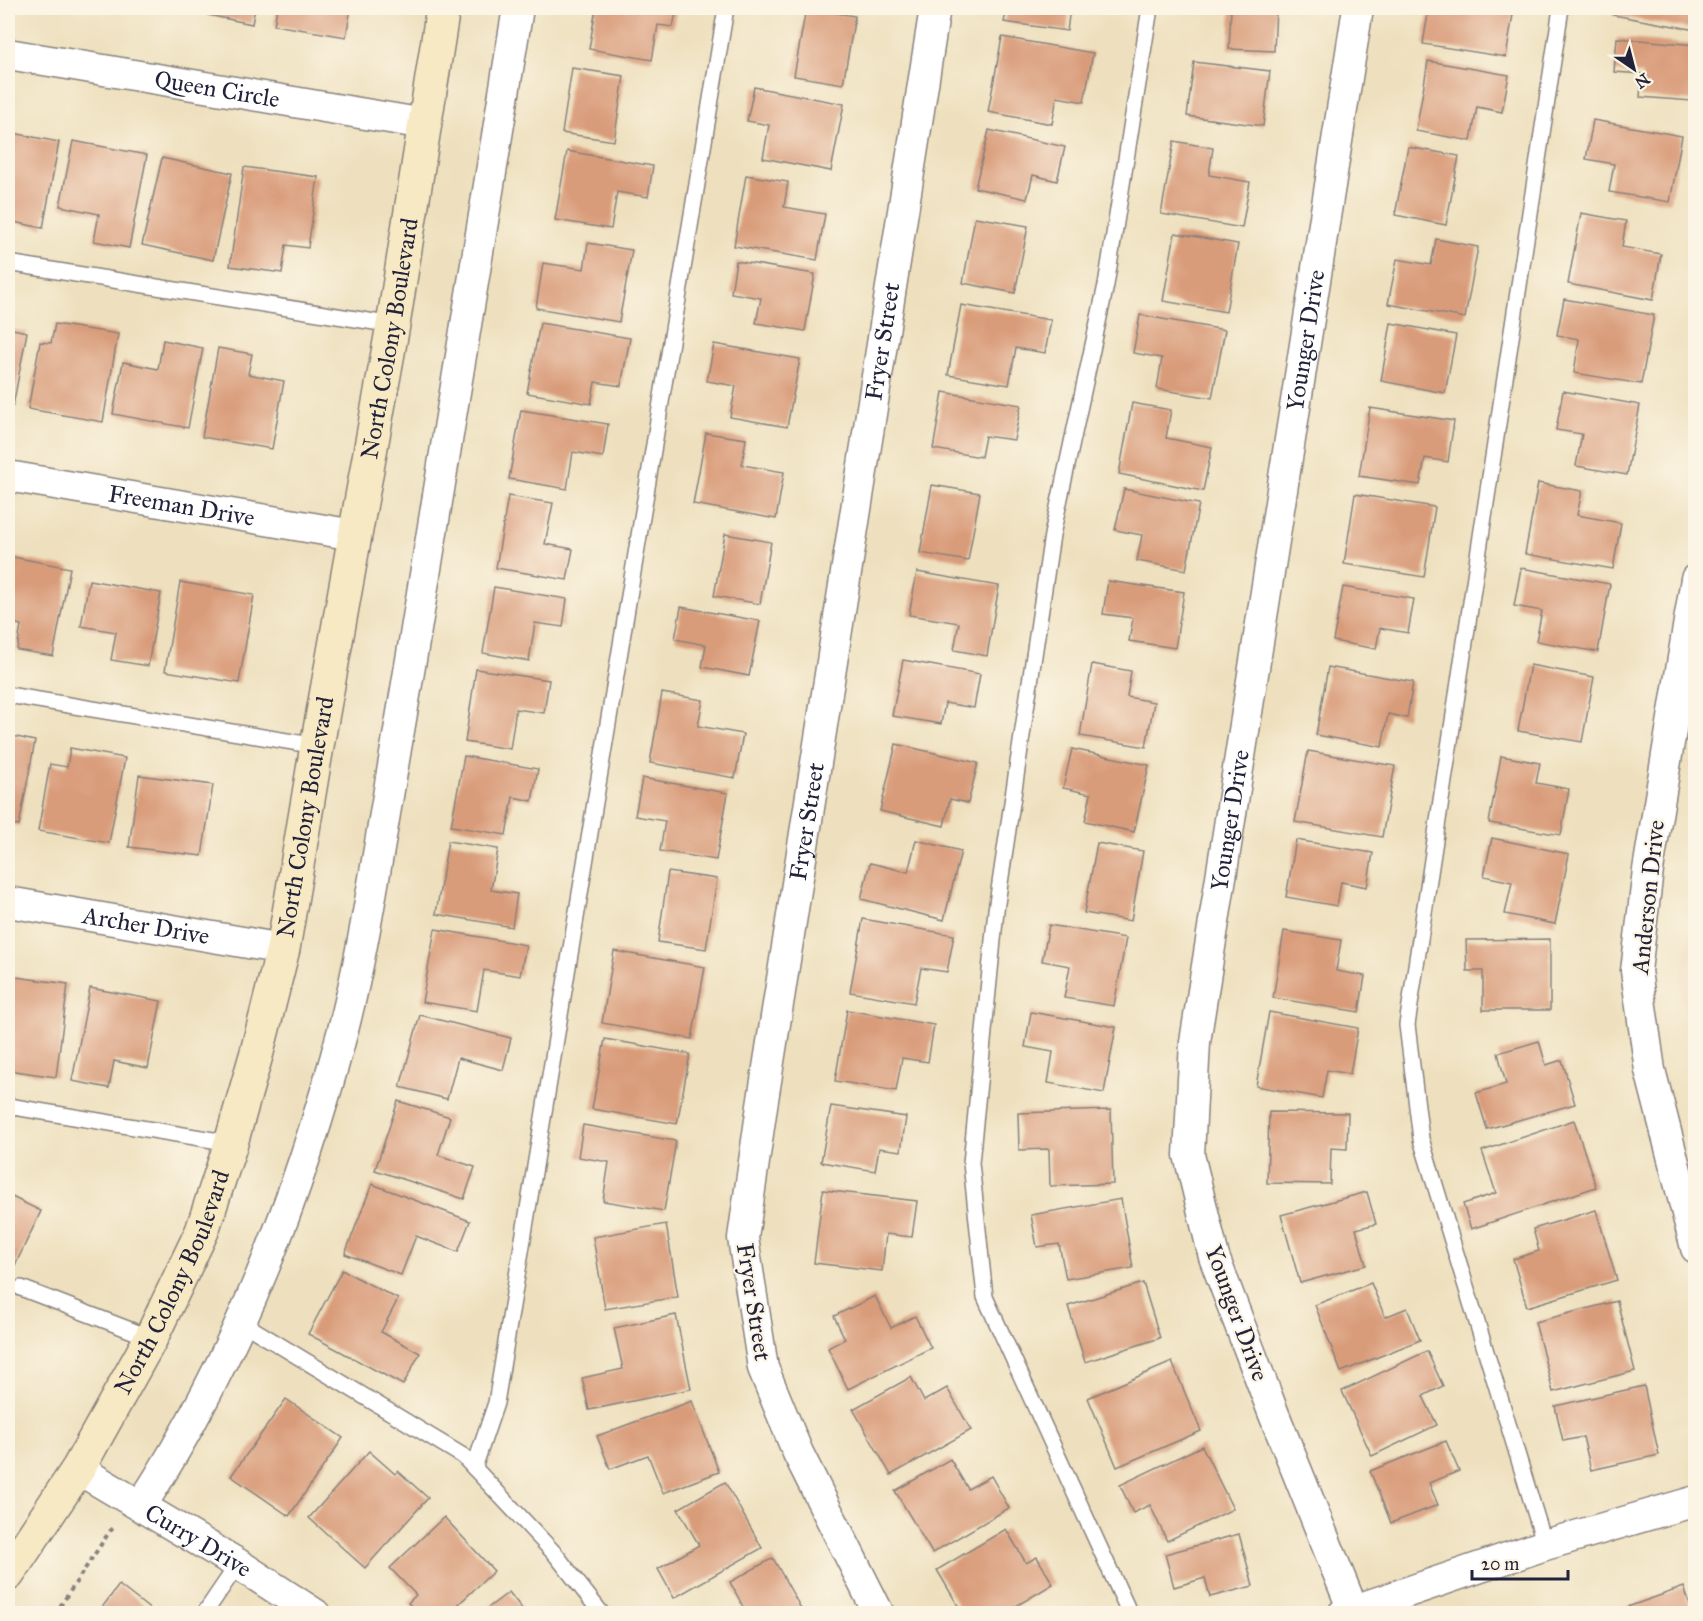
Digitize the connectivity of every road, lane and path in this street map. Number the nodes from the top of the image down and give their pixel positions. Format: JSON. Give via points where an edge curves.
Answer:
{"nodes":[{"id":1,"x":443,"y":8,"type":"edge"},
{"id":2,"x":518,"y":8,"type":"edge"},
{"id":3,"x":726,"y":8,"type":"edge"},
{"id":4,"x":935,"y":8,"type":"edge"},
{"id":5,"x":1150,"y":8,"type":"edge"},
{"id":6,"x":1358,"y":8,"type":"edge"},
{"id":7,"x":1561,"y":8,"type":"edge"},
{"id":8,"x":8,"y":54,"type":"edge"},
{"id":9,"x":425,"y":124,"type":"junction"},
{"id":10,"x":8,"y":264,"type":"edge"},
{"id":11,"x":393,"y":325,"type":"junction"},
{"id":12,"x":8,"y":476,"type":"edge"},
{"id":13,"x":354,"y":535,"type":"junction"},
{"id":14,"x":1695,"y":586,"type":"edge"},
{"id":15,"x":8,"y":695,"type":"edge"},
{"id":16,"x":316,"y":746,"type":"junction"},
{"id":17,"x":8,"y":902,"type":"edge"},
{"id":18,"x":283,"y":949,"type":"junction"},
{"id":19,"x":8,"y":1106,"type":"edge"},
{"id":20,"x":231,"y":1143,"type":"junction"},
{"id":21,"x":1695,"y":1248,"type":"edge"},
{"id":22,"x":21,"y":1288,"type":"dead end"},
{"id":23,"x":241,"y":1322,"type":"junction"},
{"id":24,"x":151,"y":1338,"type":"junction"},
{"id":25,"x":474,"y":1468,"type":"junction"},
{"id":26,"x":78,"y":1469,"type":"junction"},
{"id":27,"x":1695,"y":1501,"type":"edge"},
{"id":28,"x":141,"y":1506,"type":"junction"},
{"id":29,"x":1545,"y":1545,"type":"junction"},
{"id":30,"x":238,"y":1564,"type":"junction"},
{"id":31,"x":8,"y":1574,"type":"edge"},
{"id":32,"x":1348,"y":1612,"type":"edge"},
{"id":33,"x":55,"y":1614,"type":"edge"},
{"id":34,"x":204,"y":1614,"type":"edge"},
{"id":35,"x":315,"y":1614,"type":"edge"},
{"id":36,"x":602,"y":1614,"type":"edge"},
{"id":37,"x":879,"y":1614,"type":"edge"},
{"id":38,"x":1130,"y":1614,"type":"edge"}],
"edges":[{"from":1,"to":9,"type":"main road","name":"North Colony Boulevard"},
{"from":2,"to":23,"type":"street","via":[[363,942],[304,1166]]},
{"from":3,"to":25,"type":"lane","via":[[496,1403]]},
{"from":4,"to":37,"type":"street","name":"Fryer Street","via":[[743,1238],[763,1368],[798,1453]]},
{"from":5,"to":38,"type":"lane","via":[[1106,285],[1052,535],[996,910],[971,1163],[985,1296]]},
{"from":6,"to":32,"type":"street","name":"Younger Drive","via":[[1195,1042],[1189,1155],[1214,1257]]},
{"from":7,"to":29,"type":"lane","via":[[1407,1025],[1421,1138]]},
{"from":8,"to":9,"type":"street","name":"Queen Circle"},
{"from":9,"to":11,"type":"main road","name":"North Colony Boulevard"},
{"from":10,"to":11,"type":"lane"},
{"from":11,"to":13,"type":"main road","name":"North Colony Boulevard"},
{"from":12,"to":13,"type":"street","name":"Freeman Drive"},
{"from":13,"to":16,"type":"main road","name":"North Colony Boulevard"},
{"from":14,"to":21,"type":"street","name":"Anderson Drive","via":[[1648,870],[1636,971],[1650,1070]]},
{"from":15,"to":16,"type":"lane"},
{"from":16,"to":18,"type":"main road","name":"North Colony Boulevard"},
{"from":17,"to":18,"type":"street","name":"Archer Drive"},
{"from":18,"to":20,"type":"main road","name":"North Colony Boulevard"},
{"from":19,"to":20,"type":"lane"},
{"from":20,"to":24,"type":"main road","name":"North Colony Boulevard","via":[[202,1231]]},
{"from":22,"to":24,"type":"lane"},
{"from":23,"to":25,"type":"lane","via":[[463,1456]]},
{"from":23,"to":28,"type":"street","via":[[199,1409]]},
{"from":24,"to":26,"type":"main road","name":"North Colony Boulevard"},
{"from":25,"to":36,"type":"lane","via":[[556,1555]]},
{"from":26,"to":28,"type":"street","name":"Curry Drive"},
{"from":26,"to":31,"type":"main road","name":"North Colony Boulevard"},
{"from":27,"to":29,"type":"street"},
{"from":28,"to":30,"type":"street","name":"Curry Drive"},
{"from":28,"to":33,"type":"path","via":[[110,1531]]},
{"from":29,"to":32,"type":"street"},
{"from":30,"to":34,"type":"lane"},
{"from":30,"to":35,"type":"street","name":"Curry Drive"}]}
